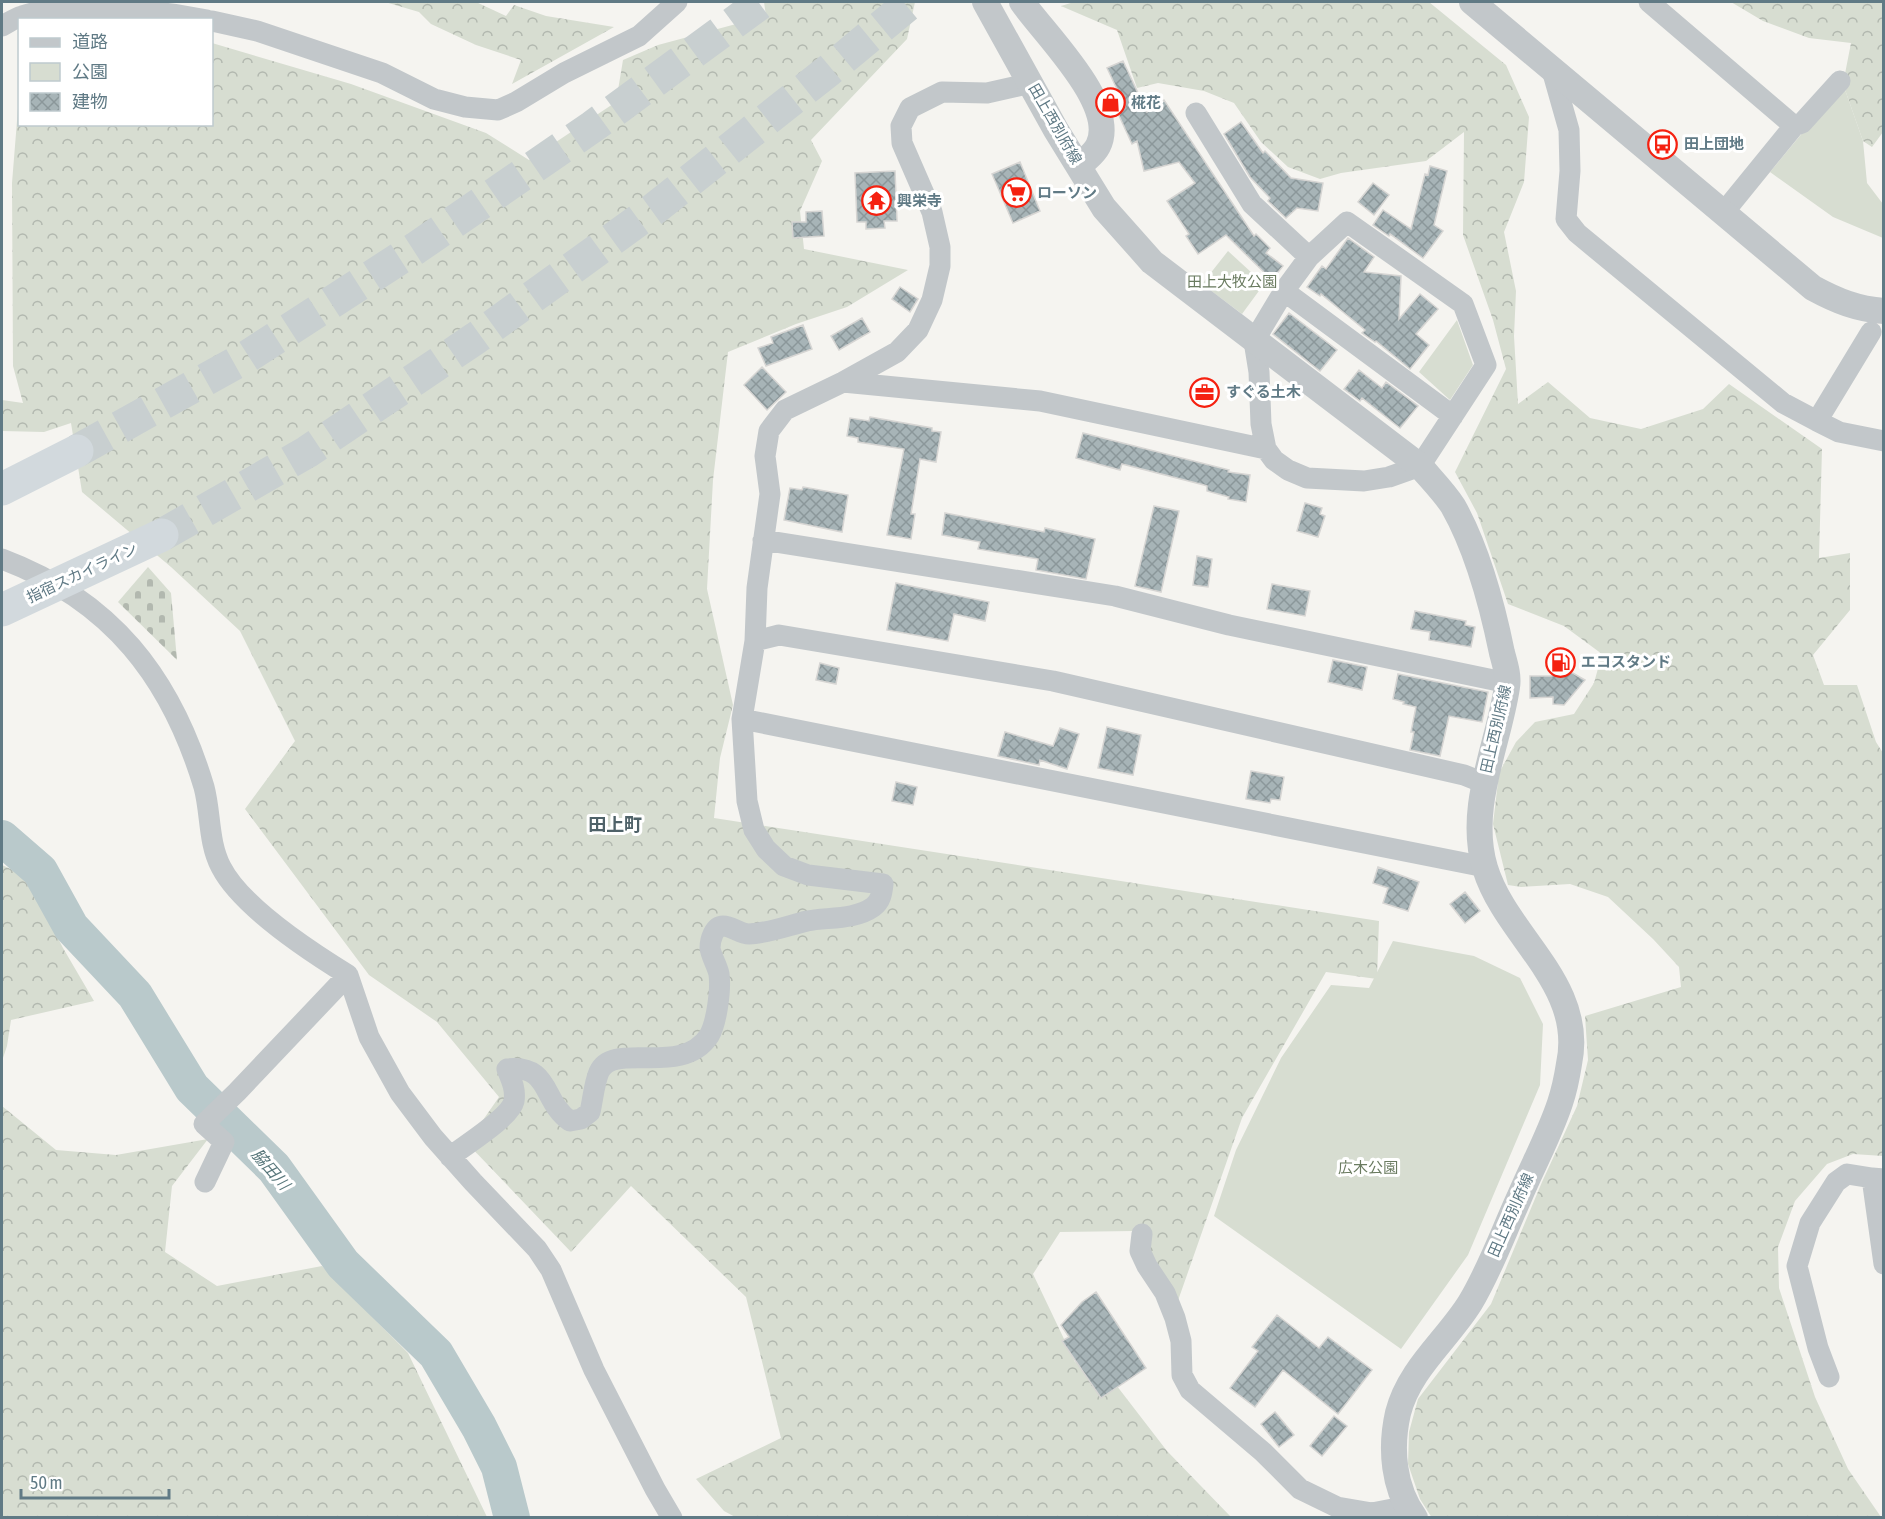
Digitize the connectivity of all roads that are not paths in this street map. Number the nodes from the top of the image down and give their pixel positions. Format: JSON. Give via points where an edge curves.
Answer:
{"nodes":[{"id":1,"x":677,"y":2,"type":"edge"},
{"id":2,"x":985,"y":2,"type":"edge"},
{"id":3,"x":1022,"y":2,"type":"edge"},
{"id":4,"x":1472,"y":2,"type":"edge"},
{"id":5,"x":1649,"y":2,"type":"edge"},
{"id":6,"x":194,"y":18,"type":"edge"},
{"id":7,"x":213,"y":21,"type":"edge"},
{"id":8,"x":2,"y":26,"type":"edge"},
{"id":9,"x":1552,"y":70,"type":"junction"},
{"id":10,"x":1840,"y":81,"type":"dead end"},
{"id":11,"x":1031,"y":83,"type":"junction"},
{"id":12,"x":1196,"y":113,"type":"dead end"},
{"id":13,"x":1794,"y":126,"type":"junction"},
{"id":14,"x":1079,"y":166,"type":"junction"},
{"id":15,"x":1724,"y":212,"type":"junction"},
{"id":16,"x":1309,"y":257,"type":"junction"},
{"id":17,"x":1284,"y":291,"type":"junction"},
{"id":18,"x":1876,"y":321,"type":"edge"},
{"id":19,"x":1254,"y":341,"type":"junction"},
{"id":20,"x":843,"y":382,"type":"junction"},
{"id":21,"x":1452,"y":416,"type":"junction"},
{"id":22,"x":1817,"y":421,"type":"junction"},
{"id":23,"x":1884,"y":441,"type":"edge"},
{"id":24,"x":1266,"y":449,"type":"junction"},
{"id":25,"x":77,"y":451,"type":"tunnel mouth"},
{"id":26,"x":1420,"y":466,"type":"junction"},
{"id":27,"x":2,"y":489,"type":"edge"},
{"id":28,"x":162,"y":535,"type":"tunnel mouth"},
{"id":29,"x":763,"y":540,"type":"junction"},
{"id":30,"x":2,"y":559,"type":"edge"},
{"id":31,"x":2,"y":610,"type":"edge"},
{"id":32,"x":755,"y":641,"type":"junction"},
{"id":33,"x":1508,"y":683,"type":"junction"},
{"id":34,"x":742,"y":719,"type":"junction"},
{"id":35,"x":1484,"y":783,"type":"junction"},
{"id":36,"x":1485,"y":867,"type":"junction"},
{"id":37,"x":348,"y":975,"type":"junction"},
{"id":38,"x":450,"y":1156,"type":"junction"},
{"id":39,"x":1878,"y":1179,"type":"edge"},
{"id":40,"x":205,"y":1182,"type":"dead end"},
{"id":41,"x":1142,"y":1234,"type":"dead end"},
{"id":42,"x":1884,"y":1264,"type":"edge"},
{"id":43,"x":1829,"y":1377,"type":"dead end"},
{"id":44,"x":1406,"y":1514,"type":"edge"},
{"id":45,"x":672,"y":1518,"type":"edge"}],
"edges":[{"from":1,"to":7,"type":"street","via":[[639,36],[498,110],[434,99],[382,73],[257,31]]},
{"from":2,"to":11,"type":"street","name":"田上西別府線"},
{"from":3,"to":14,"type":"street","via":[[1080,75],[1095,103],[1101,137],[1097,148]]},
{"from":4,"to":9,"type":"street"},
{"from":5,"to":13,"type":"street"},
{"from":6,"to":8,"type":"street","via":[[97,8],[47,10],[21,16]]},
{"from":9,"to":15,"type":"street"},
{"from":9,"to":22,"type":"street","via":[[1569,130],[1566,219],[1577,233],[1784,403]]},
{"from":10,"to":13,"type":"street","via":[[1802,123]]},
{"from":11,"to":14,"type":"street","name":"田上西別府線"},
{"from":11,"to":20,"type":"street","via":[[987,93],[942,92],[910,108],[901,126],[902,143],[932,212],[940,247],[932,300],[918,330],[897,352]]},
{"from":12,"to":16,"type":"street","via":[[1252,204]]},
{"from":13,"to":15,"type":"street"},
{"from":14,"to":19,"type":"street","name":"田上西別府線","via":[[1104,208],[1152,262]]},
{"from":15,"to":18,"type":"street","via":[[1813,288]]},
{"from":16,"to":17,"type":"street"},
{"from":16,"to":21,"type":"street","via":[[1347,222],[1463,303],[1486,365]]},
{"from":17,"to":19,"type":"street"},
{"from":17,"to":21,"type":"street"},
{"from":18,"to":22,"type":"street"},
{"from":19,"to":24,"type":"street"},
{"from":19,"to":26,"type":"street","name":"田上西別府線"},
{"from":20,"to":24,"type":"street","via":[[1040,400]]},
{"from":20,"to":29,"type":"street","via":[[785,410],[769,432],[765,456],[770,494]]},
{"from":21,"to":26,"type":"street"},
{"from":22,"to":23,"type":"street","via":[[1839,432]]},
{"from":24,"to":26,"type":"street","via":[[1281,465],[1308,478],[1364,482]]},
{"from":25,"to":27,"type":"highway"},
{"from":26,"to":33,"type":"street","name":"田上西別府線","via":[[1452,505],[1470,543],[1486,587]]},
{"from":28,"to":31,"type":"highway","name":"指宿スカイライン"},
{"from":29,"to":32,"type":"street"},
{"from":29,"to":33,"type":"street","via":[[1115,596],[1229,625]]},
{"from":30,"to":37,"type":"street","via":[[27,568],[93,608],[124,637],[172,705],[205,790],[213,848],[221,867],[256,908],[308,951]]},
{"from":32,"to":34,"type":"street"},
{"from":32,"to":35,"type":"street","via":[[779,635],[1053,681],[1464,775]]},
{"from":33,"to":35,"type":"street","name":"田上西別府線"},
{"from":34,"to":36,"type":"street"},
{"from":34,"to":38,"type":"street","via":[[747,801],[754,830],[766,849],[784,866],[808,875],[883,884],[881,899],[865,912],[772,931],[746,934],[723,926],[717,928],[710,948],[720,982],[715,1021],[708,1036],[695,1049],[666,1059],[617,1057],[607,1062],[599,1071],[590,1112],[570,1121],[559,1114],[540,1077],[520,1067],[507,1069],[514,1087],[514,1102],[507,1113]]},
{"from":35,"to":36,"type":"street","name":"田上西別府線","via":[[1479,828]]},
{"from":36,"to":44,"type":"street","name":"田上西別府線","via":[[1499,903],[1560,991],[1570,1025],[1570,1059],[1560,1103],[1491,1262],[1470,1303],[1413,1376],[1398,1413],[1394,1452]]},
{"from":37,"to":38,"type":"street","via":[[374,1047],[400,1093]]},
{"from":37,"to":40,"type":"street","via":[[204,1124],[224,1142]]},
{"from":38,"to":45,"type":"street","via":[[537,1249],[551,1270],[594,1370]]},
{"from":39,"to":42,"type":"street"},
{"from":39,"to":43,"type":"street","via":[[1846,1174],[1836,1182],[1810,1223],[1797,1266]]},
{"from":41,"to":44,"type":"street","via":[[1140,1251],[1175,1318],[1181,1341],[1182,1375],[1190,1390],[1300,1489],[1337,1507]]}]}
